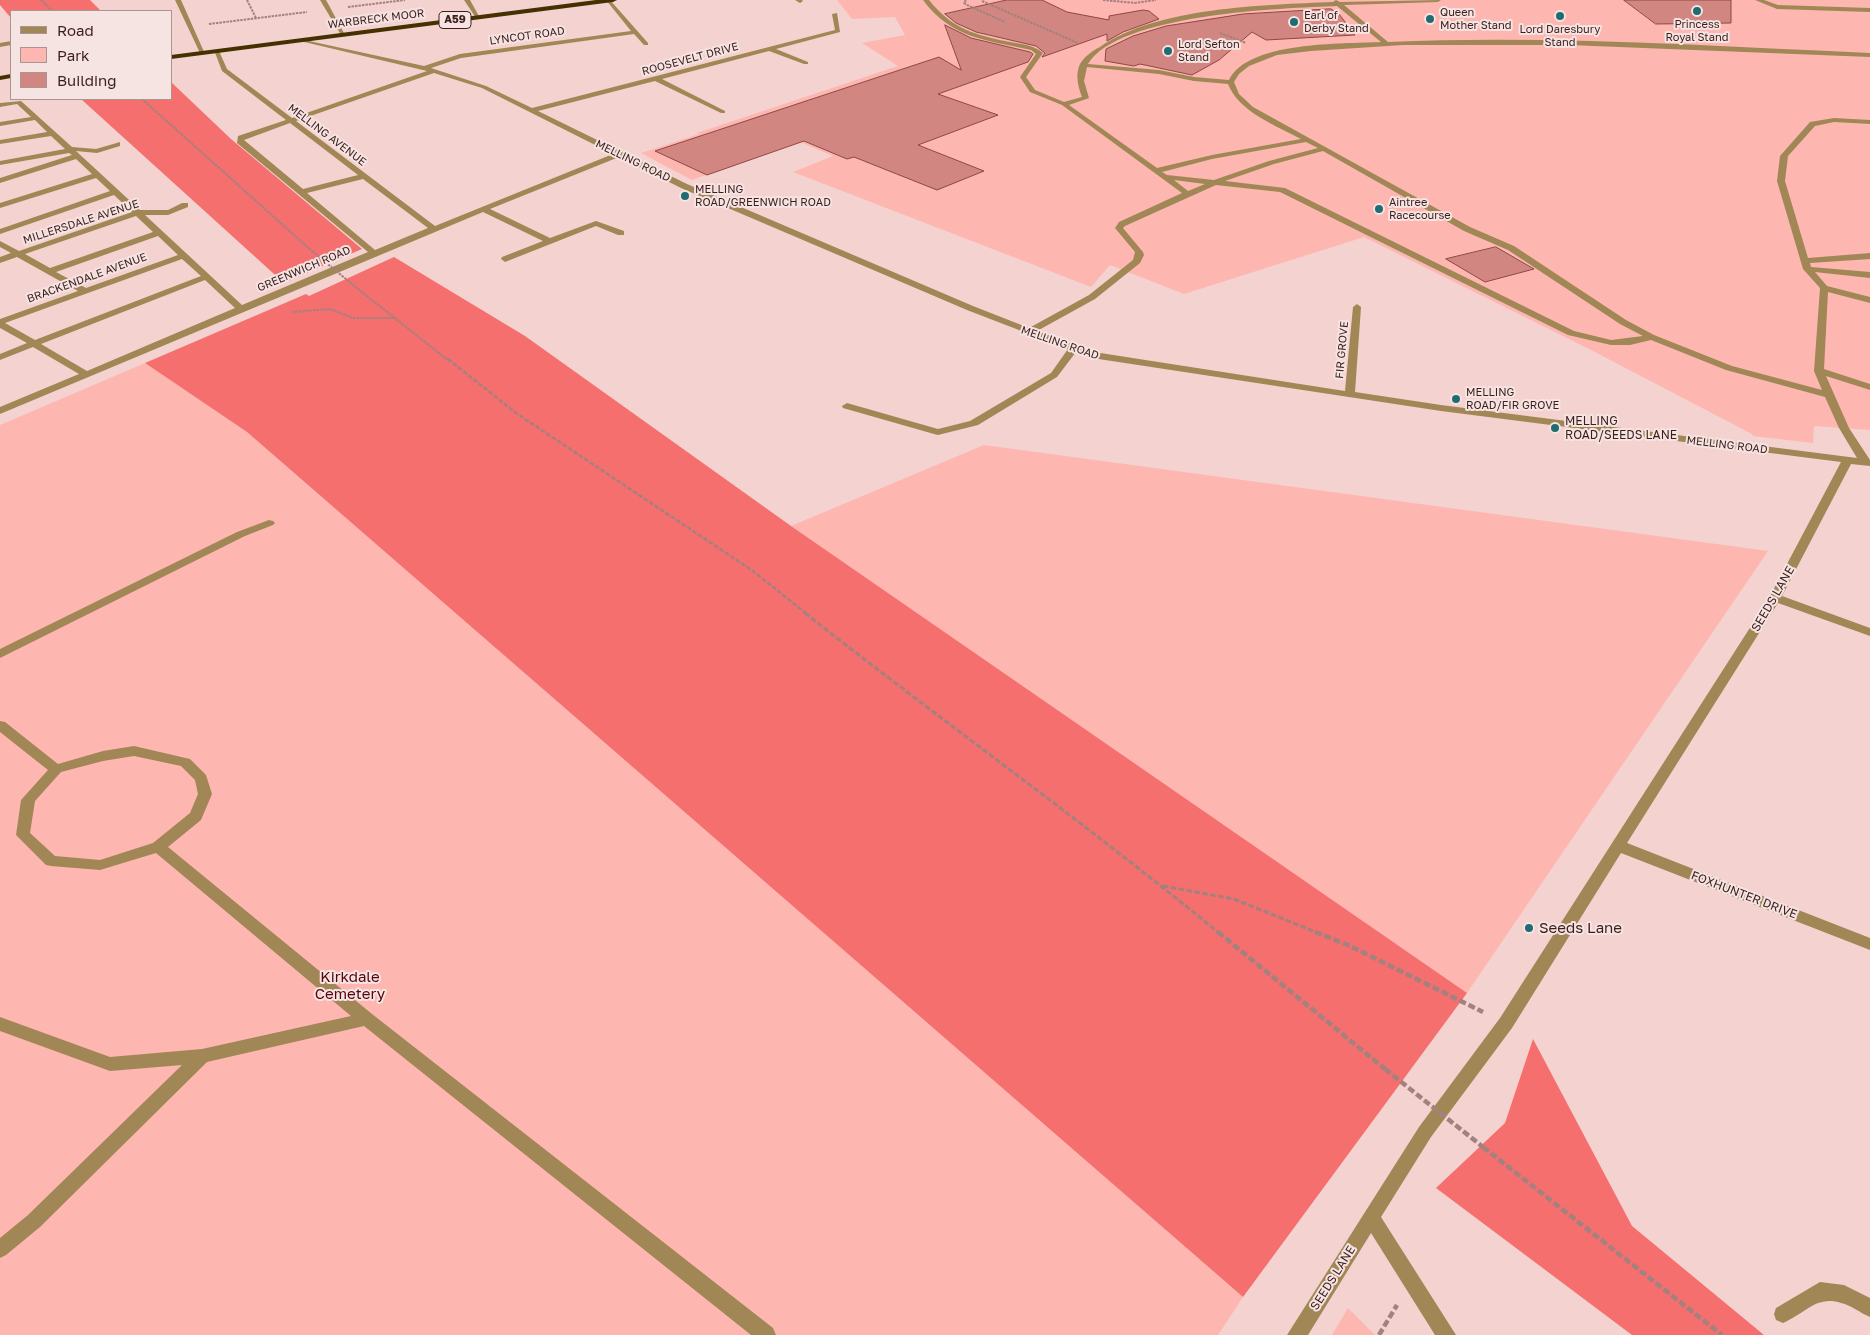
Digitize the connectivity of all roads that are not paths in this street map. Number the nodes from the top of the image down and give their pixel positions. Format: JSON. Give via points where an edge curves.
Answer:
{"nodes":[{"id":1,"x":178,"y":0,"type":"edge"},
{"id":2,"x":323,"y":0,"type":"edge"},
{"id":3,"x":466,"y":0,"type":"edge"},
{"id":4,"x":610,"y":0,"type":"edge"},
{"id":5,"x":926,"y":0,"type":"edge"},
{"id":6,"x":1438,"y":0,"type":"edge"},
{"id":7,"x":1758,"y":0,"type":"edge"},
{"id":8,"x":1336,"y":2,"type":"junction"},
{"id":9,"x":1870,"y":10,"type":"edge"},
{"id":10,"x":835,"y":14,"type":"dead end"},
{"id":11,"x":478,"y":17,"type":"junction"},
{"id":12,"x":635,"y":32,"type":"junction"},
{"id":13,"x":343,"y":34,"type":"junction"},
{"id":14,"x":302,"y":40,"type":"junction"},
{"id":15,"x":1385,"y":43,"type":"junction"},
{"id":16,"x":646,"y":44,"type":"dead end"},
{"id":17,"x":768,"y":48,"type":"junction"},
{"id":18,"x":216,"y":51,"type":"junction"},
{"id":19,"x":202,"y":53,"type":"junction"},
{"id":20,"x":1870,"y":55,"type":"edge"},
{"id":21,"x":172,"y":57,"type":"edge"},
{"id":22,"x":806,"y":63,"type":"dead end"},
{"id":23,"x":1083,"y":64,"type":"junction"},
{"id":24,"x":424,"y":68,"type":"junction"},
{"id":25,"x":434,"y":71,"type":"junction"},
{"id":26,"x":657,"y":79,"type":"junction"},
{"id":27,"x":1231,"y":82,"type":"junction"},
{"id":28,"x":1064,"y":104,"type":"junction"},
{"id":29,"x":0,"y":105,"type":"edge"},
{"id":30,"x":530,"y":111,"type":"junction"},
{"id":31,"x":724,"y":112,"type":"dead end"},
{"id":32,"x":36,"y":118,"type":"junction"},
{"id":33,"x":291,"y":122,"type":"junction"},
{"id":34,"x":1870,"y":122,"type":"edge"},
{"id":35,"x":0,"y":124,"type":"edge"},
{"id":36,"x":53,"y":133,"type":"junction"},
{"id":37,"x":1306,"y":140,"type":"junction"},
{"id":38,"x":0,"y":142,"type":"edge"},
{"id":39,"x":117,"y":144,"type":"dead end"},
{"id":40,"x":1324,"y":149,"type":"junction"},
{"id":41,"x":70,"y":150,"type":"junction"},
{"id":42,"x":97,"y":151,"type":"junction"},
{"id":43,"x":619,"y":154,"type":"junction"},
{"id":44,"x":108,"y":155,"type":"dead end"},
{"id":45,"x":77,"y":156,"type":"junction"},
{"id":46,"x":0,"y":163,"type":"edge"},
{"id":47,"x":1154,"y":171,"type":"junction"},
{"id":48,"x":96,"y":174,"type":"junction"},
{"id":49,"x":365,"y":176,"type":"junction"},
{"id":50,"x":1162,"y":177,"type":"junction"},
{"id":51,"x":0,"y":181,"type":"edge"},
{"id":52,"x":1214,"y":183,"type":"junction"},
{"id":53,"x":115,"y":192,"type":"junction"},
{"id":54,"x":302,"y":192,"type":"junction"},
{"id":55,"x":1188,"y":194,"type":"junction"},
{"id":56,"x":185,"y":205,"type":"dead end"},
{"id":57,"x":0,"y":206,"type":"edge"},
{"id":58,"x":484,"y":209,"type":"junction"},
{"id":59,"x":137,"y":213,"type":"junction"},
{"id":60,"x":169,"y":214,"type":"junction"},
{"id":61,"x":180,"y":218,"type":"dead end"},
{"id":62,"x":434,"y":229,"type":"junction"},
{"id":63,"x":0,"y":232,"type":"edge"},
{"id":64,"x":158,"y":233,"type":"junction"},
{"id":65,"x":621,"y":233,"type":"dead end"},
{"id":66,"x":550,"y":241,"type":"junction"},
{"id":67,"x":0,"y":244,"type":"edge"},
{"id":68,"x":374,"y":253,"type":"junction"},
{"id":69,"x":18,"y":254,"type":"junction"},
{"id":70,"x":182,"y":256,"type":"junction"},
{"id":71,"x":1870,"y":256,"type":"edge"},
{"id":72,"x":505,"y":259,"type":"dead end"},
{"id":73,"x":0,"y":260,"type":"edge"},
{"id":74,"x":1806,"y":265,"type":"junction"},
{"id":75,"x":50,"y":272,"type":"junction"},
{"id":76,"x":1870,"y":275,"type":"edge"},
{"id":77,"x":206,"y":277,"type":"junction"},
{"id":78,"x":1824,"y":288,"type":"junction"},
{"id":79,"x":85,"y":291,"type":"junction"},
{"id":80,"x":1870,"y":300,"type":"edge"},
{"id":81,"x":1357,"y":307,"type":"dead end"},
{"id":82,"x":240,"y":309,"type":"junction"},
{"id":83,"x":0,"y":323,"type":"edge"},
{"id":84,"x":1028,"y":332,"type":"junction"},
{"id":85,"x":1652,"y":337,"type":"junction"},
{"id":86,"x":34,"y":344,"type":"junction"},
{"id":87,"x":1073,"y":349,"type":"junction"},
{"id":88,"x":0,"y":356,"type":"edge"},
{"id":89,"x":1819,"y":371,"type":"junction"},
{"id":90,"x":86,"y":374,"type":"junction"},
{"id":91,"x":1870,"y":387,"type":"edge"},
{"id":92,"x":1350,"y":395,"type":"junction"},
{"id":93,"x":1830,"y":395,"type":"junction"},
{"id":94,"x":847,"y":406,"type":"dead end"},
{"id":95,"x":0,"y":411,"type":"edge"},
{"id":96,"x":1848,"y":460,"type":"junction"},
{"id":97,"x":1868,"y":462,"type":"edge"},
{"id":98,"x":269,"y":523,"type":"dead end"},
{"id":99,"x":1775,"y":598,"type":"junction"},
{"id":100,"x":1870,"y":632,"type":"edge"},
{"id":101,"x":0,"y":654,"type":"edge"},
{"id":102,"x":0,"y":725,"type":"edge"},
{"id":103,"x":56,"y":769,"type":"junction"},
{"id":104,"x":1619,"y":846,"type":"junction"},
{"id":105,"x":158,"y":847,"type":"junction"},
{"id":106,"x":1870,"y":944,"type":"edge"},
{"id":107,"x":366,"y":1019,"type":"junction"},
{"id":108,"x":0,"y":1024,"type":"edge"},
{"id":109,"x":202,"y":1056,"type":"junction"},
{"id":110,"x":1372,"y":1217,"type":"junction"},
{"id":111,"x":0,"y":1249,"type":"edge"},
{"id":112,"x":1870,"y":1308,"type":"edge"},
{"id":113,"x":1783,"y":1314,"type":"dead end"},
{"id":114,"x":766,"y":1335,"type":"edge"},
{"id":115,"x":1297,"y":1335,"type":"edge"},
{"id":116,"x":1446,"y":1335,"type":"edge"}],
"edges":[{"from":1,"to":19,"type":"street"},
{"from":2,"to":13,"type":"street"},
{"from":3,"to":11,"type":"street"},
{"from":4,"to":11,"type":"highway","name":"WARBRECK MOOR","number":"A59"},
{"from":4,"to":12,"type":"street"},
{"from":5,"to":28,"type":"street","via":[[935,15],[961,31],[1040,53],[1024,77],[1032,91]]},
{"from":6,"to":8,"type":"street"},
{"from":7,"to":9,"type":"street","via":[[1777,6]]},
{"from":8,"to":15,"type":"street"},
{"from":8,"to":23,"type":"street","via":[[1252,4],[1174,14],[1113,36],[1094,50]]},
{"from":10,"to":17,"type":"street","name":"ROOSEVELT DRIVE","via":[[838,31]]},
{"from":11,"to":13,"type":"highway","name":"WARBRECK MOOR","number":"A59"},
{"from":12,"to":16,"type":"street"},
{"from":12,"to":24,"type":"street","name":"LYNCOT ROAD","via":[[460,56]]},
{"from":13,"to":14,"type":"highway","name":"WARBRECK MOOR","number":"A59"},
{"from":14,"to":18,"type":"highway","name":"WARBRECK MOOR","number":"A59"},
{"from":14,"to":24,"type":"street","name":"MELLING ROAD"},
{"from":15,"to":20,"type":"street","via":[[1536,43]]},
{"from":15,"to":27,"type":"street","via":[[1268,55],[1244,67],[1232,76]]},
{"from":17,"to":22,"type":"street"},
{"from":17,"to":26,"type":"street","name":"ROOSEVELT DRIVE"},
{"from":18,"to":19,"type":"highway","name":"WARBRECK MOOR","number":"A59"},
{"from":18,"to":33,"type":"street","name":"MELLING AVENUE","via":[[224,70]]},
{"from":19,"to":21,"type":"highway","name":"WARBRECK MOOR","number":"A59"},
{"from":23,"to":27,"type":"street"},
{"from":23,"to":28,"type":"street","via":[[1080,75],[1086,98]]},
{"from":24,"to":25,"type":"street","name":"MELLING ROAD"},
{"from":25,"to":30,"type":"street","name":"MELLING ROAD","via":[[484,87]]},
{"from":25,"to":33,"type":"street"},
{"from":26,"to":30,"type":"street","name":"ROOSEVELT DRIVE"},
{"from":26,"to":31,"type":"street"},
{"from":27,"to":37,"type":"street","via":[[1242,102]]},
{"from":28,"to":47,"type":"street"},
{"from":29,"to":32,"type":"street","via":[[19,102]]},
{"from":30,"to":43,"type":"street","name":"MELLING ROAD"},
{"from":32,"to":35,"type":"street"},
{"from":32,"to":36,"type":"street"},
{"from":33,"to":49,"type":"street","name":"MELLING AVENUE"},
{"from":33,"to":54,"type":"street","via":[[240,141]]},
{"from":34,"to":74,"type":"street","via":[[1834,120],[1813,124],[1784,156],[1781,181]]},
{"from":36,"to":38,"type":"street"},
{"from":36,"to":41,"type":"street"},
{"from":37,"to":40,"type":"street"},
{"from":37,"to":47,"type":"street"},
{"from":39,"to":42,"type":"street"},
{"from":40,"to":52,"type":"street","via":[[1251,168]]},
{"from":40,"to":85,"type":"street","via":[[1467,229],[1510,248],[1623,322]]},
{"from":41,"to":42,"type":"street"},
{"from":41,"to":45,"type":"street"},
{"from":41,"to":46,"type":"street"},
{"from":42,"to":44,"type":"street"},
{"from":43,"to":58,"type":"street","name":"GREENWICH ROAD"},
{"from":43,"to":84,"type":"street","name":"MELLING ROAD","via":[[684,186]]},
{"from":45,"to":48,"type":"street"},
{"from":45,"to":51,"type":"street"},
{"from":47,"to":50,"type":"street"},
{"from":48,"to":53,"type":"street"},
{"from":48,"to":57,"type":"street"},
{"from":49,"to":54,"type":"street"},
{"from":49,"to":62,"type":"street","name":"MELLING AVENUE"},
{"from":50,"to":52,"type":"street"},
{"from":50,"to":55,"type":"street"},
{"from":52,"to":55,"type":"street"},
{"from":52,"to":85,"type":"street","via":[[1282,190],[1571,333],[1616,343],[1634,343]]},
{"from":53,"to":59,"type":"street"},
{"from":53,"to":63,"type":"street"},
{"from":54,"to":68,"type":"street"},
{"from":55,"to":84,"type":"street","via":[[1122,224],[1119,228],[1122,233],[1139,252],[1137,261],[1092,297]]},
{"from":56,"to":60,"type":"street"},
{"from":58,"to":62,"type":"street","name":"GREENWICH ROAD"},
{"from":58,"to":66,"type":"street"},
{"from":59,"to":60,"type":"street","name":"MILLERSDALE AVENUE"},
{"from":59,"to":64,"type":"street"},
{"from":59,"to":69,"type":"street","name":"MILLERSDALE AVENUE"},
{"from":60,"to":61,"type":"street","name":"MILLERSDALE AVENUE"},
{"from":62,"to":68,"type":"street","name":"GREENWICH ROAD"},
{"from":64,"to":70,"type":"street"},
{"from":64,"to":75,"type":"street"},
{"from":65,"to":66,"type":"street","via":[[596,222]]},
{"from":66,"to":72,"type":"street"},
{"from":67,"to":69,"type":"street"},
{"from":68,"to":82,"type":"street","name":"GREENWICH ROAD"},
{"from":69,"to":73,"type":"street","name":"MILLERSDALE AVENUE"},
{"from":69,"to":75,"type":"street"},
{"from":70,"to":77,"type":"street"},
{"from":70,"to":79,"type":"street","name":"BRACKENDALE AVENUE"},
{"from":71,"to":74,"type":"street"},
{"from":74,"to":76,"type":"street"},
{"from":74,"to":78,"type":"street"},
{"from":75,"to":79,"type":"street"},
{"from":77,"to":82,"type":"street"},
{"from":77,"to":86,"type":"street"},
{"from":78,"to":80,"type":"street"},
{"from":78,"to":89,"type":"street"},
{"from":79,"to":83,"type":"street","name":"BRACKENDALE AVENUE"},
{"from":81,"to":92,"type":"street","name":"FIR GROVE"},
{"from":82,"to":90,"type":"street","name":"GREENWICH ROAD"},
{"from":83,"to":86,"type":"street"},
{"from":84,"to":87,"type":"street","name":"MELLING ROAD"},
{"from":85,"to":93,"type":"street","via":[[1730,368]]},
{"from":86,"to":88,"type":"street"},
{"from":86,"to":90,"type":"street"},
{"from":87,"to":92,"type":"street","name":"MELLING ROAD","via":[[1113,360]]},
{"from":87,"to":94,"type":"street","via":[[1054,375],[974,423],[938,432]]},
{"from":89,"to":91,"type":"street"},
{"from":89,"to":93,"type":"street"},
{"from":90,"to":95,"type":"street","name":"GREENWICH ROAD"},
{"from":92,"to":96,"type":"street","name":"MELLING ROAD"},
{"from":93,"to":97,"type":"street","via":[[1844,428],[1860,456]]},
{"from":96,"to":97,"type":"street","name":"MELLING ROAD"},
{"from":96,"to":99,"type":"street","name":"SEEDS LANE"},
{"from":98,"to":101,"type":"street"},
{"from":99,"to":100,"type":"street"},
{"from":99,"to":104,"type":"street","name":"SEEDS LANE"},
{"from":102,"to":103,"type":"street"},
{"from":103,"to":105,"type":"street","via":[[28,800],[23,835],[51,861],[100,865]]},
{"from":103,"to":105,"type":"street","via":[[134,751],[185,762],[201,778],[204,794],[196,816]]},
{"from":104,"to":106,"type":"street","name":"FOXHUNTER DRIVE"},
{"from":104,"to":110,"type":"street","name":"SEEDS LANE","via":[[1506,1023],[1425,1132]]},
{"from":105,"to":107,"type":"street"},
{"from":107,"to":109,"type":"street"},
{"from":107,"to":114,"type":"street"},
{"from":108,"to":109,"type":"street","via":[[110,1064]]},
{"from":109,"to":111,"type":"street","via":[[34,1221]]},
{"from":110,"to":115,"type":"street","name":"SEEDS LANE"},
{"from":110,"to":116,"type":"street"},
{"from":112,"to":113,"type":"street","via":[[1844,1294],[1820,1291]]}]}
